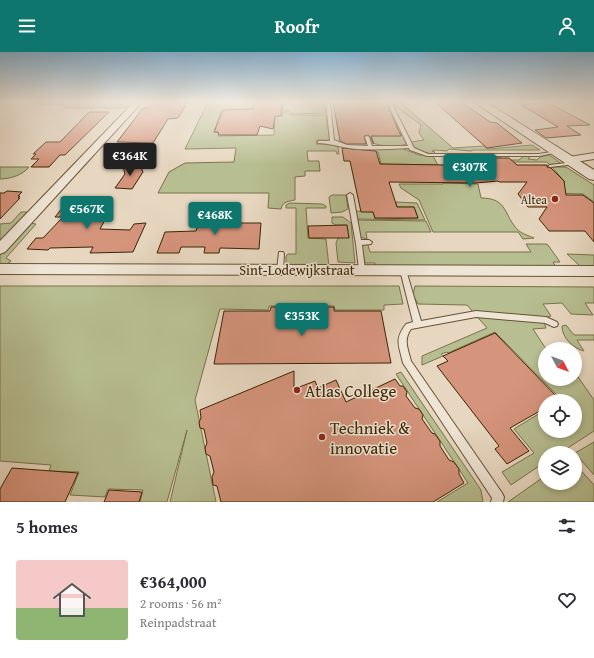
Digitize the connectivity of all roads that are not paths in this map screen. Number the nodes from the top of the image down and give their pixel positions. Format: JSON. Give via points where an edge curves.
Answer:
{"nodes":[{"id":1,"x":116,"y":123,"type":"edge"},
{"id":2,"x":330,"y":123,"type":"edge"},
{"id":3,"x":400,"y":123,"type":"edge"},
{"id":4,"x":512,"y":123,"type":"edge"},
{"id":5,"x":367,"y":137,"type":"dead end"},
{"id":6,"x":320,"y":142,"type":"dead end"},
{"id":7,"x":334,"y":142,"type":"junction"},
{"id":8,"x":370,"y":147,"type":"junction"},
{"id":9,"x":411,"y":147,"type":"junction"},
{"id":10,"x":557,"y":152,"type":"junction"},
{"id":11,"x":594,"y":156,"type":"edge"},
{"id":12,"x":572,"y":162,"type":"junction"},
{"id":13,"x":550,"y":166,"type":"dead end"},
{"id":14,"x":594,"y":176,"type":"edge"},
{"id":15,"x":350,"y":195,"type":"dead end"},
{"id":16,"x":369,"y":242,"type":"dead end"},
{"id":17,"x":359,"y":244,"type":"junction"},
{"id":18,"x":0,"y":249,"type":"edge"},
{"id":19,"x":281,"y":254,"type":"dead end"},
{"id":20,"x":0,"y":269,"type":"edge"},
{"id":21,"x":280,"y":270,"type":"junction"},
{"id":22,"x":362,"y":270,"type":"junction"},
{"id":23,"x":403,"y":270,"type":"junction"},
{"id":24,"x":594,"y":270,"type":"edge"},
{"id":25,"x":418,"y":324,"type":"junction"},
{"id":26,"x":554,"y":324,"type":"dead end"},
{"id":27,"x":497,"y":502,"type":"edge"}],
"edges":[{"from":1,"to":18,"type":"street"},
{"from":2,"to":7,"type":"lane"},
{"from":3,"to":9,"type":"lane"},
{"from":4,"to":10,"type":"street"},
{"from":5,"to":8,"type":"lane"},
{"from":6,"to":7,"type":"lane"},
{"from":7,"to":8,"type":"lane","via":[[347,147]]},
{"from":8,"to":9,"type":"lane"},
{"from":9,"to":10,"type":"lane","via":[[427,155],[539,155]]},
{"from":10,"to":12,"type":"street"},
{"from":11,"to":12,"type":"street"},
{"from":12,"to":13,"type":"lane"},
{"from":12,"to":14,"type":"street"},
{"from":15,"to":17,"type":"lane"},
{"from":16,"to":17,"type":"lane"},
{"from":17,"to":22,"type":"lane"},
{"from":19,"to":21,"type":"lane"},
{"from":20,"to":21,"type":"street","name":"Sint-Lodewijkstraat"},
{"from":21,"to":22,"type":"street","name":"Sint-Lodewijkstraat"},
{"from":22,"to":23,"type":"street","name":"Sint-Lodewijkstraat"},
{"from":23,"to":24,"type":"street","name":"Sint-Lodewijkstraat"},
{"from":23,"to":25,"type":"lane"},
{"from":25,"to":26,"type":"lane","via":[[476,314],[546,320]]},
{"from":25,"to":27,"type":"lane","via":[[409,326],[403,334],[402,342],[407,363],[498,497]]}]}
